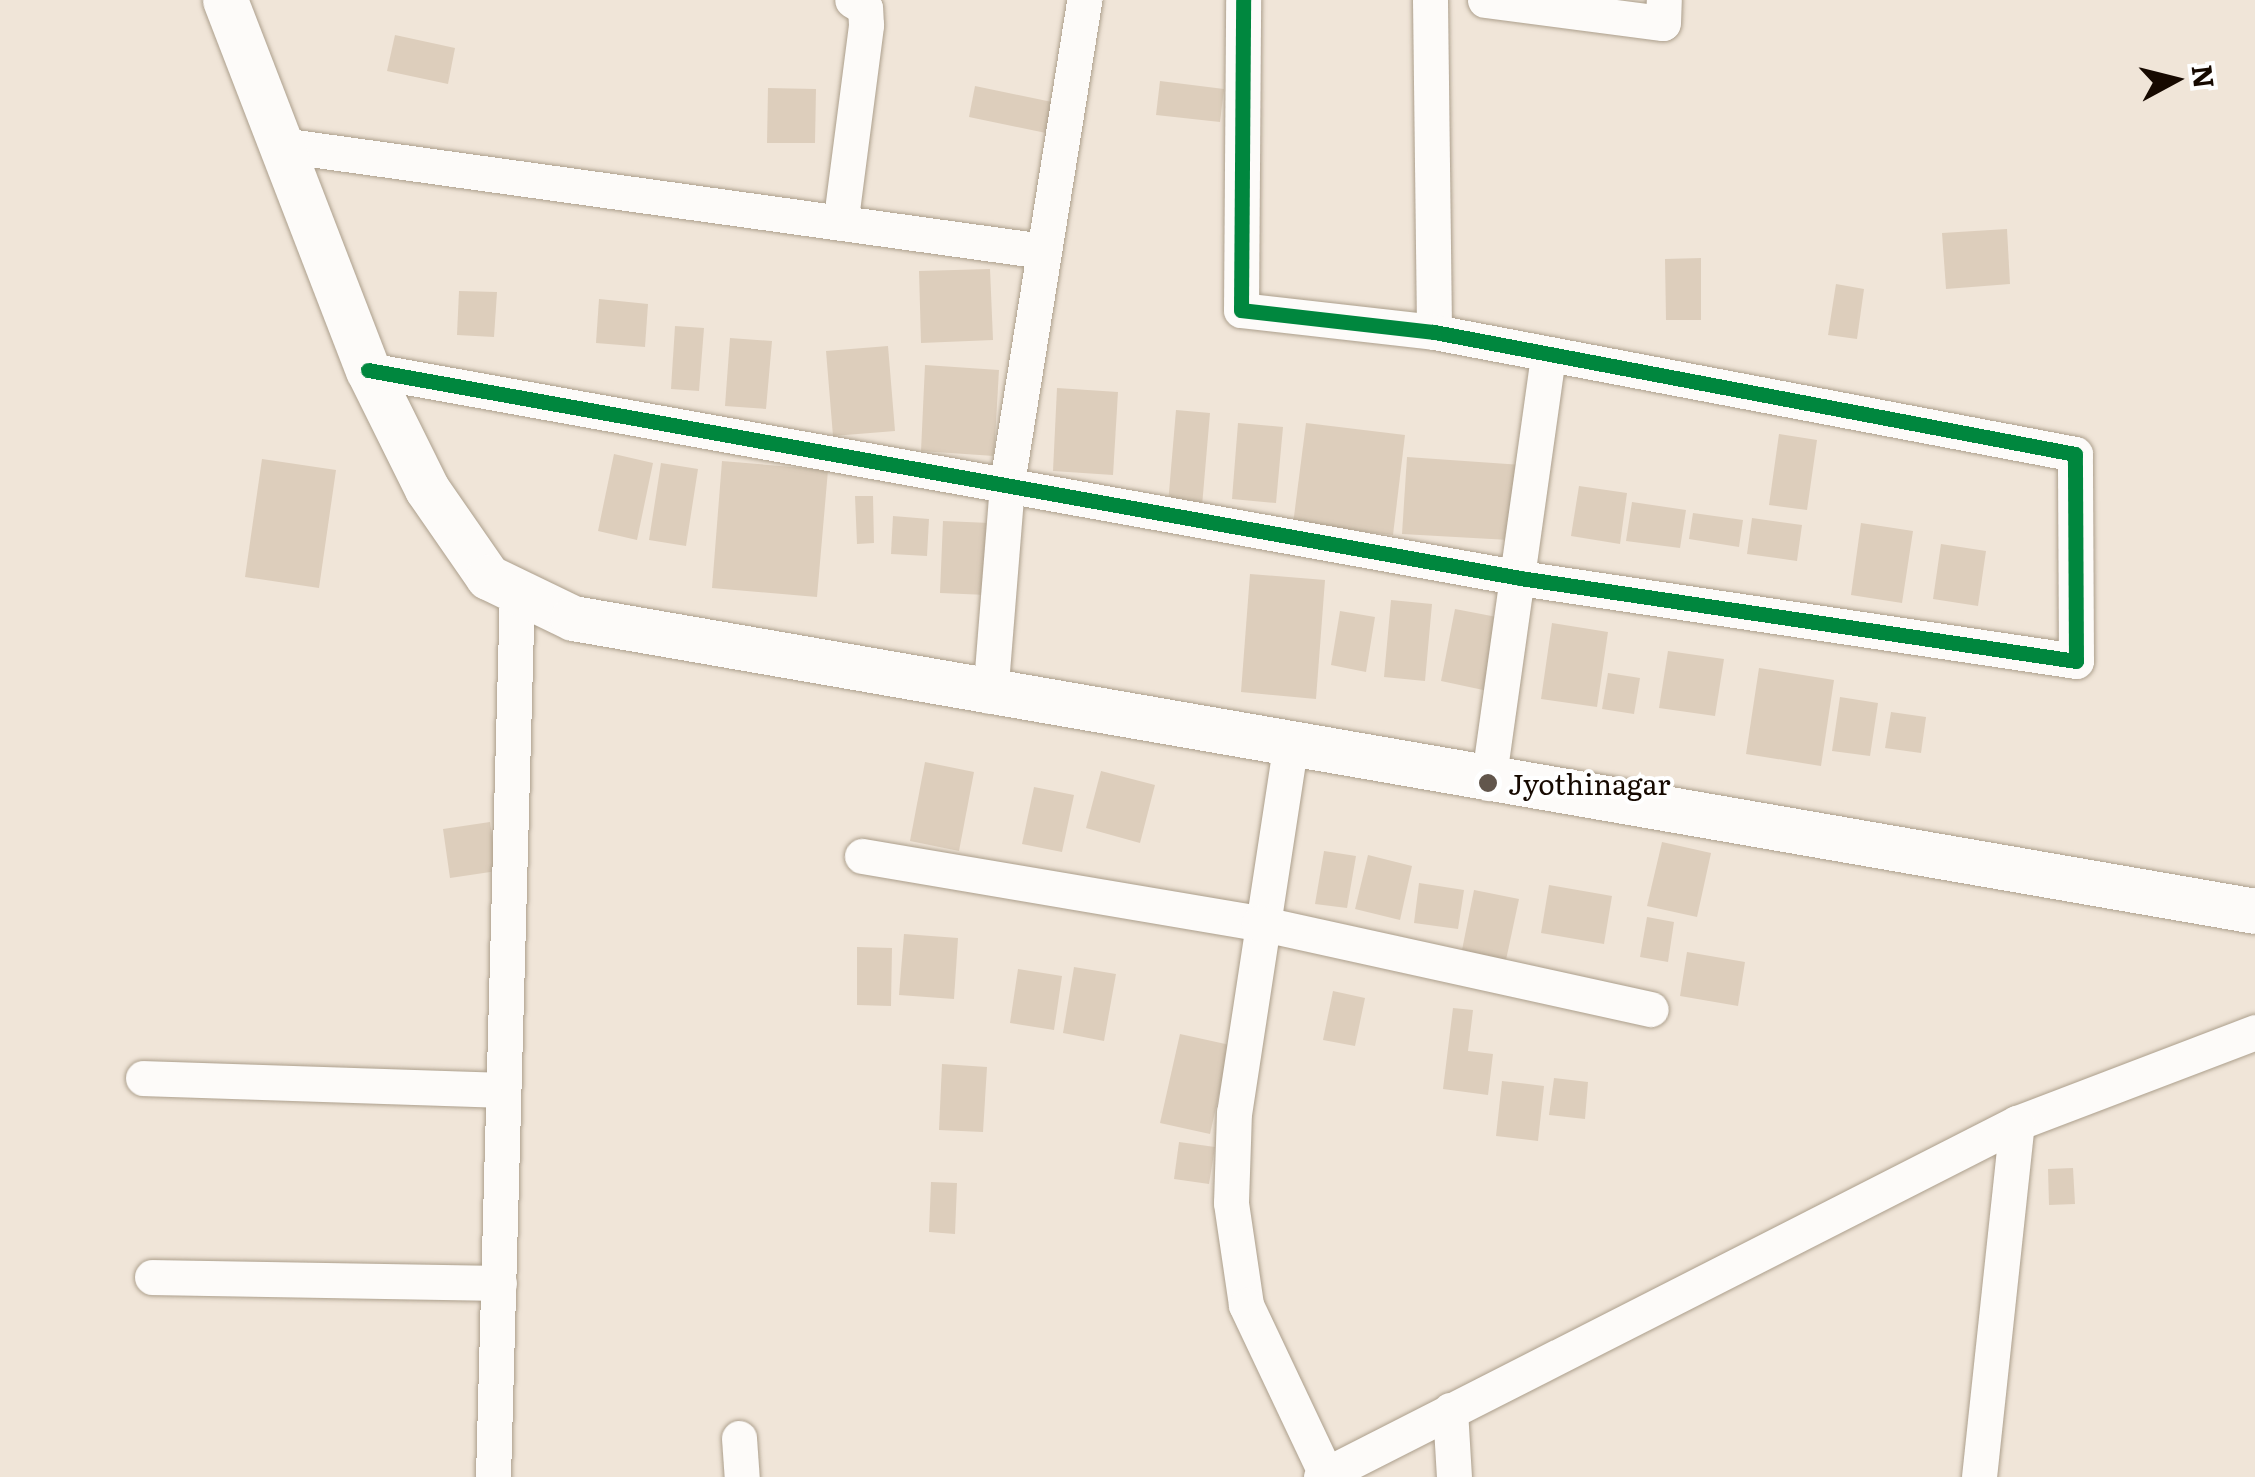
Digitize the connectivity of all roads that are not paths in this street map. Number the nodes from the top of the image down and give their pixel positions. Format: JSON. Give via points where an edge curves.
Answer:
{"nodes":[{"id":1,"x":226,"y":0,"type":"edge"},
{"id":2,"x":852,"y":0,"type":"edge"},
{"id":3,"x":1084,"y":0,"type":"edge"},
{"id":4,"x":1243,"y":0,"type":"edge"},
{"id":5,"x":1430,"y":0,"type":"edge"},
{"id":6,"x":1485,"y":0,"type":"edge"},
{"id":7,"x":1664,"y":0,"type":"edge"},
{"id":8,"x":281,"y":145,"type":"junction"},
{"id":9,"x":841,"y":218,"type":"junction"},
{"id":10,"x":1043,"y":251,"type":"junction"},
{"id":11,"x":1434,"y":332,"type":"junction"},
{"id":12,"x":1548,"y":354,"type":"junction"},
{"id":13,"x":368,"y":370,"type":"junction"},
{"id":14,"x":1007,"y":483,"type":"junction"},
{"id":15,"x":1520,"y":578,"type":"junction"},
{"id":16,"x":517,"y":590,"type":"junction"},
{"id":17,"x":990,"y":696,"type":"junction"},
{"id":18,"x":1290,"y":748,"type":"junction"},
{"id":19,"x":1488,"y":783,"type":"junction"},
{"id":20,"x":862,"y":856,"type":"dead end"},
{"id":21,"x":2255,"y":911,"type":"edge"},
{"id":22,"x":1259,"y":923,"type":"junction"},
{"id":23,"x":1651,"y":1009,"type":"dead end"},
{"id":24,"x":2255,"y":1032,"type":"edge"},
{"id":25,"x":142,"y":1078,"type":"dead end"},
{"id":26,"x":504,"y":1090,"type":"junction"},
{"id":27,"x":2017,"y":1124,"type":"junction"},
{"id":28,"x":152,"y":1278,"type":"dead end"},
{"id":29,"x":498,"y":1282,"type":"junction"},
{"id":30,"x":1450,"y":1410,"type":"junction"},
{"id":31,"x":739,"y":1438,"type":"dead end"},
{"id":32,"x":1324,"y":1476,"type":"edge"},
{"id":33,"x":493,"y":1477,"type":"edge"},
{"id":34,"x":742,"y":1477,"type":"edge"},
{"id":35,"x":1454,"y":1477,"type":"edge"},
{"id":36,"x":1980,"y":1477,"type":"edge"}],
"edges":[{"from":1,"to":8,"type":"street"},
{"from":2,"to":9,"type":"street","via":[[865,8],[866,25]]},
{"from":3,"to":10,"type":"street"},
{"from":4,"to":11,"type":"street","via":[[1240,310]]},
{"from":5,"to":11,"type":"street"},
{"from":6,"to":7,"type":"street","via":[[1663,23]]},
{"from":8,"to":9,"type":"street"},
{"from":8,"to":13,"type":"street"},
{"from":9,"to":10,"type":"street"},
{"from":10,"to":14,"type":"street"},
{"from":11,"to":12,"type":"street"},
{"from":12,"to":15,"type":"street"},
{"from":12,"to":15,"type":"street","via":[[2075,454],[2076,662]]},
{"from":13,"to":14,"type":"street"},
{"from":13,"to":16,"type":"street","via":[[427,489],[488,577]]},
{"from":14,"to":15,"type":"street"},
{"from":14,"to":17,"type":"street"},
{"from":15,"to":19,"type":"street"},
{"from":16,"to":17,"type":"street","via":[[573,618]]},
{"from":16,"to":26,"type":"street"},
{"from":17,"to":18,"type":"street"},
{"from":18,"to":19,"type":"street"},
{"from":18,"to":22,"type":"street"},
{"from":19,"to":21,"type":"street"},
{"from":20,"to":22,"type":"street"},
{"from":22,"to":23,"type":"street"},
{"from":22,"to":32,"type":"street","via":[[1234,1112],[1236,1264]]},
{"from":24,"to":27,"type":"street"},
{"from":25,"to":26,"type":"street"},
{"from":26,"to":29,"type":"street"},
{"from":27,"to":30,"type":"street"},
{"from":27,"to":36,"type":"street"},
{"from":28,"to":29,"type":"street"},
{"from":29,"to":33,"type":"street"},
{"from":30,"to":32,"type":"street"},
{"from":30,"to":35,"type":"street"},
{"from":31,"to":34,"type":"street"}]}
